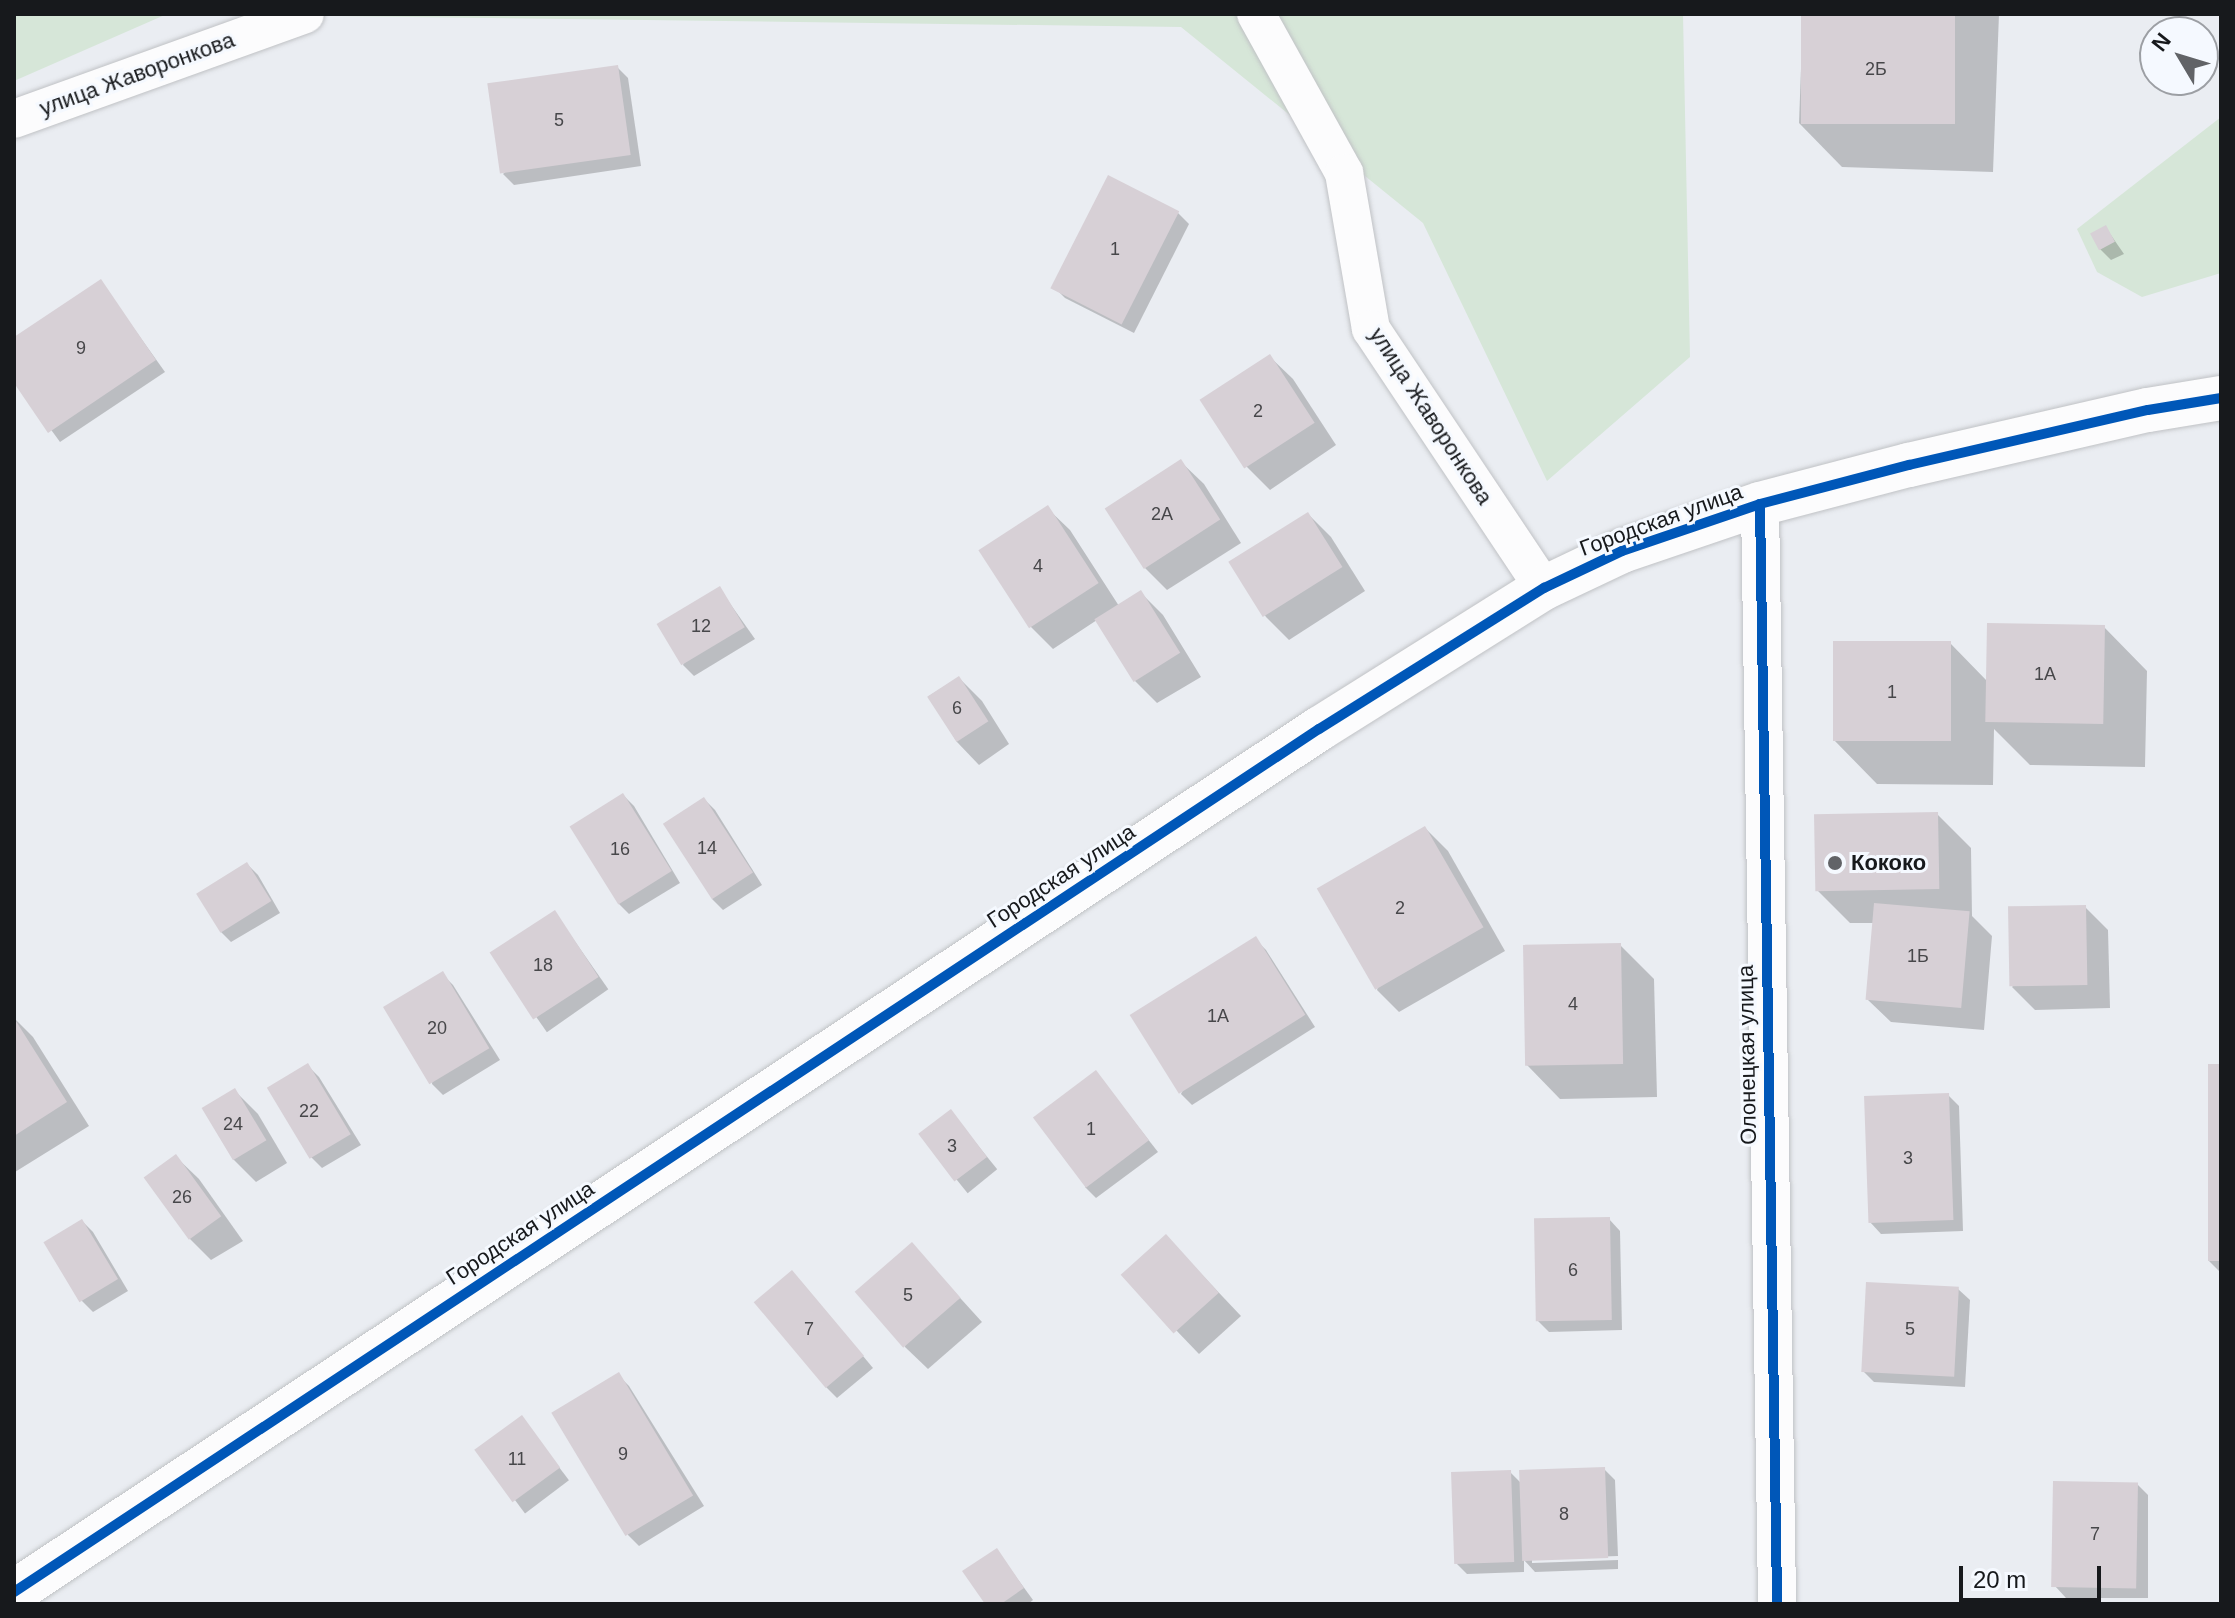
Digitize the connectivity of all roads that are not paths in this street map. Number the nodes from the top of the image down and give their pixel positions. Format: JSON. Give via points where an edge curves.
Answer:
{"nodes":[{"id":1,"x":305,"y":14,"type":"edge"},
{"id":2,"x":1256,"y":14,"type":"edge"},
{"id":3,"x":14,"y":119,"type":"edge"},
{"id":4,"x":2221,"y":398,"type":"edge"},
{"id":5,"x":1760,"y":504,"type":"junction"},
{"id":6,"x":1544,"y":588,"type":"junction"},
{"id":7,"x":14,"y":1592,"type":"edge"},
{"id":8,"x":1777,"y":1604,"type":"edge"}],
"edges":[{"from":1,"to":3,"type":"street","name":"улица Жаворонкова"},
{"from":2,"to":6,"type":"street","name":"улица Жаворонкова","via":[[1344,173],[1371,329]]},
{"from":4,"to":5,"type":"street","name":"Городская улица","via":[[1939,458]]},
{"from":5,"to":6,"type":"street","name":"Городская улица","via":[[1622,551]]},
{"from":5,"to":8,"type":"street","name":"Олонецкая улица"},
{"from":6,"to":7,"type":"street","name":"Городская улица","via":[[1319,729]]}]}
